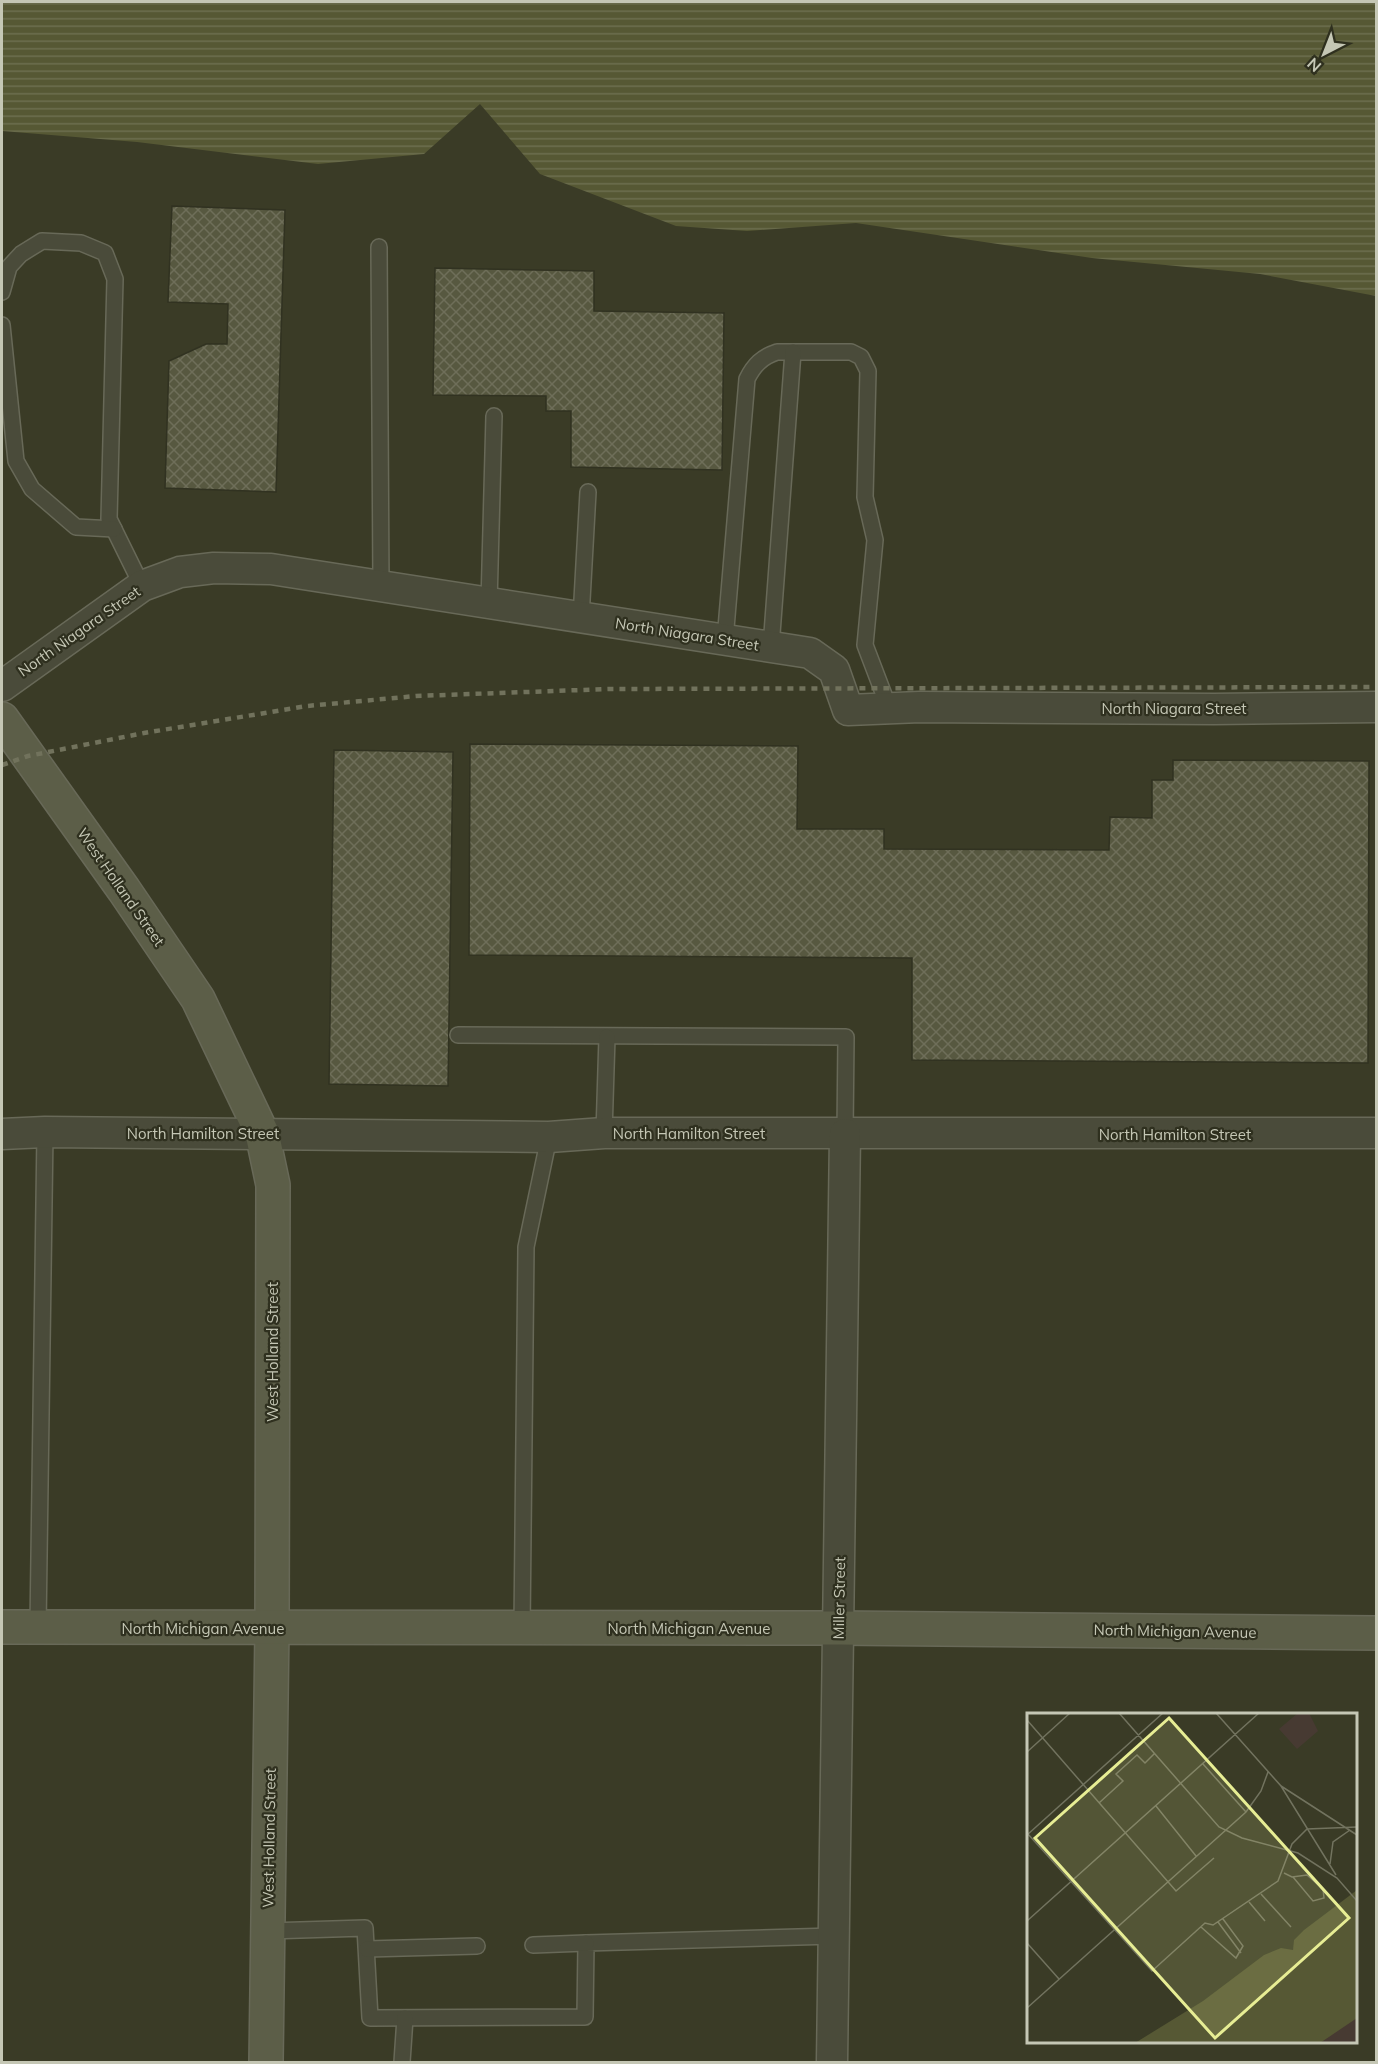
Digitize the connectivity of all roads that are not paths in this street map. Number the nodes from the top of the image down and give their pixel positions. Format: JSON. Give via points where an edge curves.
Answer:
{"nodes":[{"id":1,"x":379,"y":247,"type":"dead end"},
{"id":2,"x":2,"y":292,"type":"edge"},
{"id":3,"x":2,"y":325,"type":"edge"},
{"id":4,"x":793,"y":352,"type":"junction"},
{"id":5,"x":494,"y":416,"type":"dead end"},
{"id":6,"x":588,"y":492,"type":"dead end"},
{"id":7,"x":114,"y":529,"type":"junction"},
{"id":8,"x":142,"y":586,"type":"junction"},
{"id":9,"x":381,"y":586,"type":"junction"},
{"id":10,"x":489,"y":603,"type":"junction"},
{"id":11,"x":581,"y":618,"type":"junction"},
{"id":12,"x":725,"y":640,"type":"junction"},
{"id":13,"x":771,"y":647,"type":"junction"},
{"id":14,"x":2,"y":686,"type":"edge"},
{"id":15,"x":1377,"y":707,"type":"edge"},
{"id":16,"x":889,"y":708,"type":"junction"},
{"id":17,"x":2,"y":719,"type":"edge"},
{"id":18,"x":458,"y":1035,"type":"dead end"},
{"id":19,"x":607,"y":1037,"type":"junction"},
{"id":20,"x":45,"y":1132,"type":"junction"},
{"id":21,"x":262,"y":1133,"type":"junction"},
{"id":22,"x":604,"y":1133,"type":"junction"},
{"id":23,"x":1377,"y":1133,"type":"edge"},
{"id":24,"x":2,"y":1134,"type":"edge"},
{"id":25,"x":845,"y":1134,"type":"junction"},
{"id":26,"x":549,"y":1137,"type":"junction"},
{"id":27,"x":2,"y":1627,"type":"edge"},
{"id":28,"x":38,"y":1627,"type":"junction"},
{"id":29,"x":522,"y":1628,"type":"junction"},
{"id":30,"x":838,"y":1628,"type":"junction"},
{"id":31,"x":272,"y":1629,"type":"junction"},
{"id":32,"x":1377,"y":1633,"type":"edge"},
{"id":33,"x":268,"y":1931,"type":"junction"},
{"id":34,"x":834,"y":1936,"type":"junction"},
{"id":35,"x":586,"y":1943,"type":"junction"},
{"id":36,"x":533,"y":1945,"type":"dead end"},
{"id":37,"x":477,"y":1946,"type":"dead end"},
{"id":38,"x":367,"y":1949,"type":"junction"},
{"id":39,"x":405,"y":2018,"type":"junction"},
{"id":40,"x":266,"y":2062,"type":"edge"},
{"id":41,"x":402,"y":2062,"type":"edge"},
{"id":42,"x":832,"y":2062,"type":"edge"}],
"edges":[{"from":1,"to":9,"type":"lane"},
{"from":2,"to":7,"type":"lane","via":[[9,267],[42,241],[81,243],[105,253],[115,279],[109,519]]},
{"from":3,"to":7,"type":"lane","via":[[16,461],[32,489],[76,527]]},
{"from":4,"to":12,"type":"lane","via":[[765,356],[747,379]]},
{"from":4,"to":13,"type":"lane"},
{"from":4,"to":16,"type":"lane","via":[[851,352],[861,357],[868,371],[865,497],[875,540],[865,645]]},
{"from":5,"to":10,"type":"lane"},
{"from":6,"to":11,"type":"lane"},
{"from":7,"to":8,"type":"lane"},
{"from":8,"to":9,"type":"street","name":"North Niagara Street","via":[[180,572],[214,568],[271,569]]},
{"from":8,"to":14,"type":"street","name":"North Niagara Street"},
{"from":9,"to":10,"type":"street","name":"North Niagara Street"},
{"from":10,"to":11,"type":"street","name":"North Niagara Street"},
{"from":11,"to":12,"type":"street","name":"North Niagara Street"},
{"from":12,"to":13,"type":"street","name":"North Niagara Street"},
{"from":13,"to":16,"type":"street","name":"North Niagara Street","via":[[810,653],[834,670],[848,710]]},
{"from":15,"to":16,"type":"street","name":"North Niagara Street"},
{"from":17,"to":21,"type":"main road","name":"West Holland Street","via":[[198,999]]},
{"from":18,"to":19,"type":"lane"},
{"from":19,"to":22,"type":"lane"},
{"from":19,"to":25,"type":"lane","via":[[846,1037]]},
{"from":20,"to":21,"type":"street","name":"North Hamilton Street"},
{"from":20,"to":24,"type":"street","name":"North Hamilton Street"},
{"from":20,"to":28,"type":"lane"},
{"from":21,"to":26,"type":"street","name":"North Hamilton Street"},
{"from":21,"to":31,"type":"main road","name":"West Holland Street","via":[[273,1185]]},
{"from":22,"to":25,"type":"street","name":"North Hamilton Street"},
{"from":22,"to":26,"type":"street","name":"North Hamilton Street"},
{"from":23,"to":25,"type":"street","name":"North Hamilton Street"},
{"from":25,"to":30,"type":"street","name":"Miller Street"},
{"from":26,"to":29,"type":"lane","via":[[526,1246]]},
{"from":27,"to":28,"type":"main road","name":"North Michigan Avenue"},
{"from":28,"to":31,"type":"main road","name":"North Michigan Avenue"},
{"from":29,"to":30,"type":"main road","name":"North Michigan Avenue"},
{"from":29,"to":31,"type":"main road","name":"North Michigan Avenue"},
{"from":30,"to":32,"type":"main road","name":"North Michigan Avenue"},
{"from":30,"to":34,"type":"street","name":"Miller Street"},
{"from":31,"to":33,"type":"main road","name":"West Holland Street"},
{"from":33,"to":38,"type":"lane","via":[[365,1928]]},
{"from":33,"to":40,"type":"main road","name":"West Holland Street"},
{"from":34,"to":35,"type":"lane"},
{"from":34,"to":42,"type":"street","name":"Miller Street"},
{"from":35,"to":36,"type":"lane"},
{"from":35,"to":39,"type":"lane","via":[[585,2017]]},
{"from":37,"to":38,"type":"lane"},
{"from":38,"to":39,"type":"lane","via":[[370,2018]]},
{"from":39,"to":41,"type":"lane"}]}
